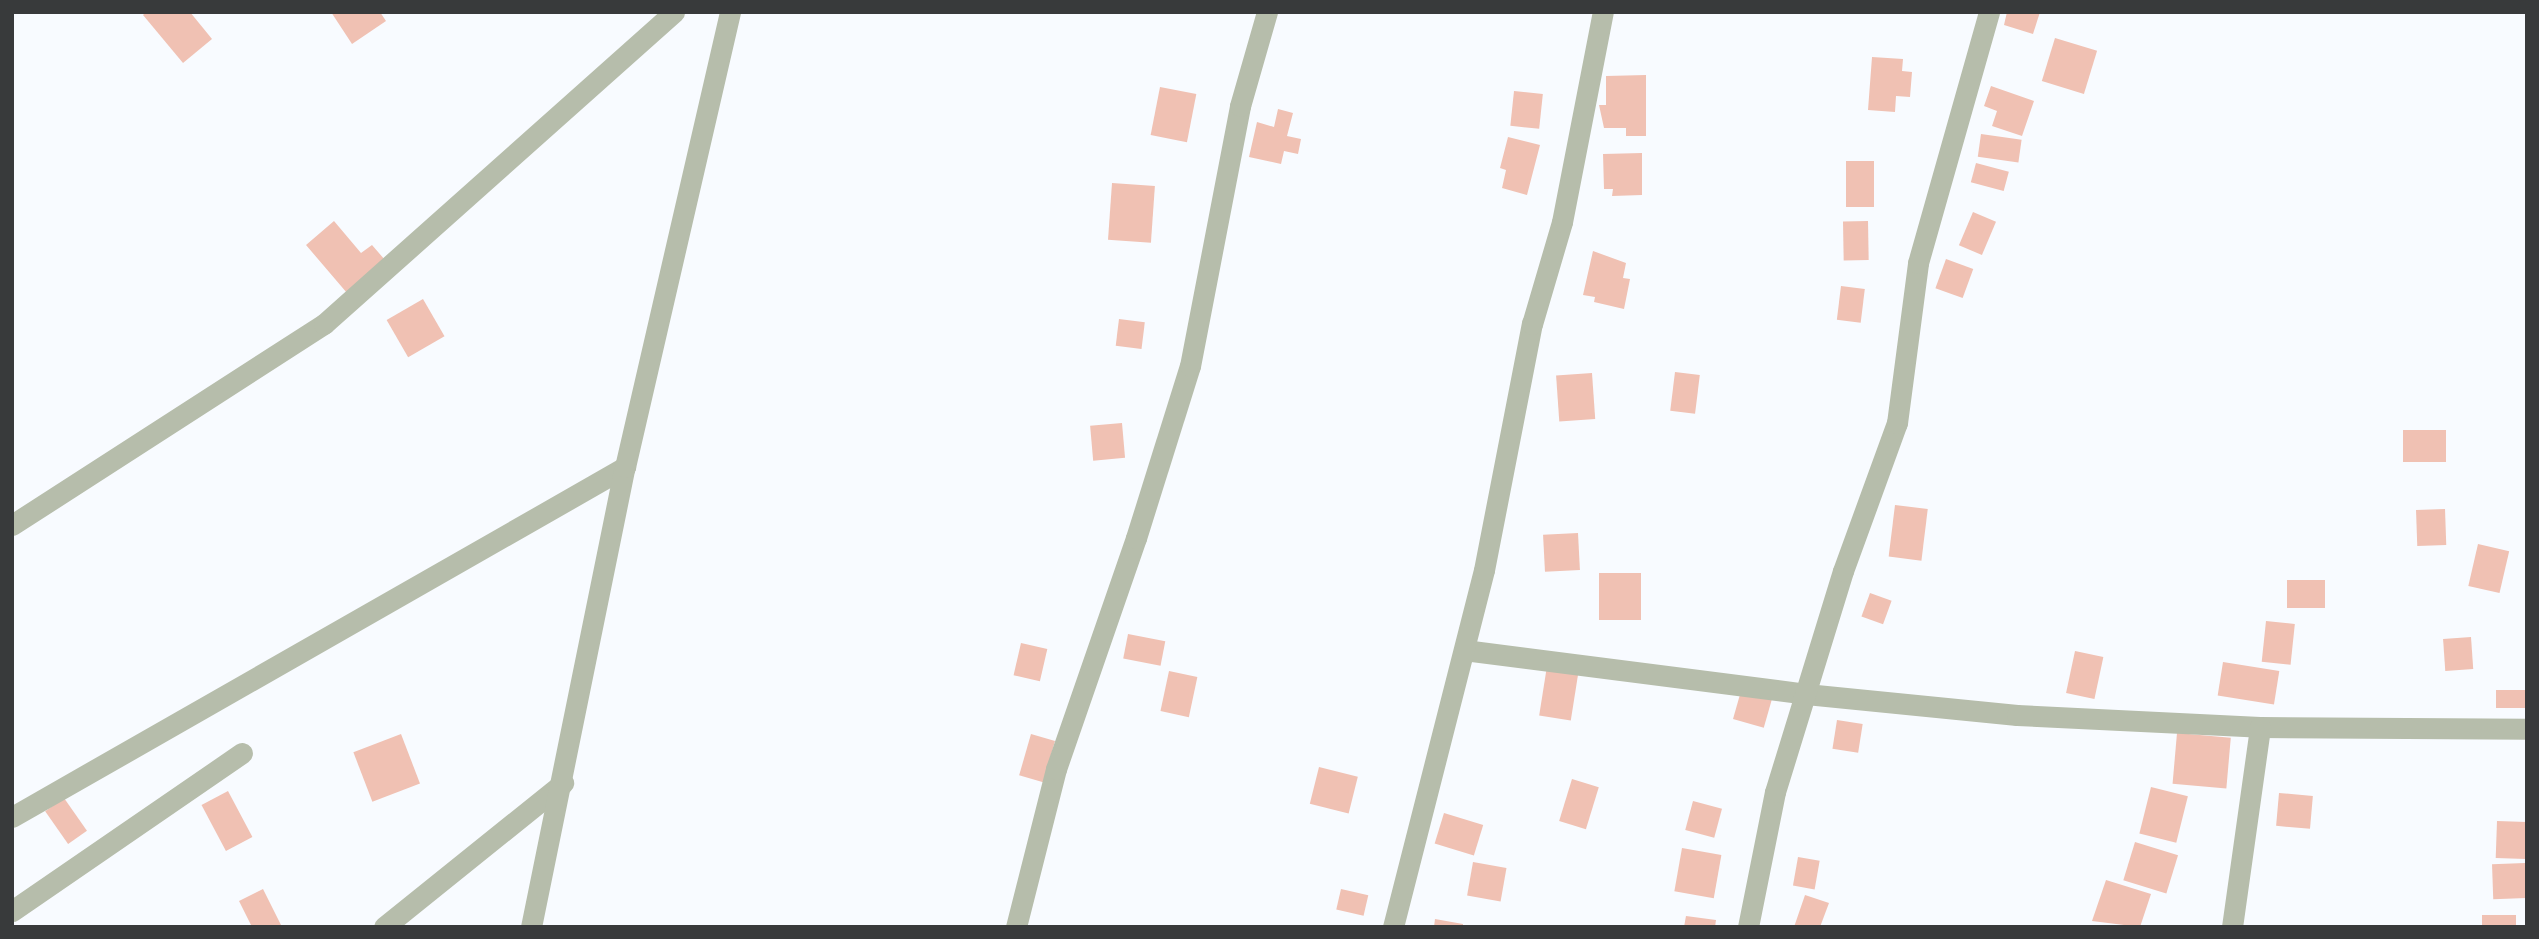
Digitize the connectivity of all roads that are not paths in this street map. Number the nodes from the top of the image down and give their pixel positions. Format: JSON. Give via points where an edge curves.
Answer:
{"nodes":[{"id":1,"x":674,"y":12,"type":"edge"},
{"id":2,"x":730,"y":12,"type":"edge"},
{"id":3,"x":1267,"y":12,"type":"edge"},
{"id":4,"x":1603,"y":12,"type":"edge"},
{"id":5,"x":1989,"y":12,"type":"edge"},
{"id":6,"x":625,"y":467,"type":"junction"},
{"id":7,"x":12,"y":525,"type":"edge"},
{"id":8,"x":1464,"y":650,"type":"junction"},
{"id":9,"x":1806,"y":694,"type":"junction"},
{"id":10,"x":2260,"y":727,"type":"junction"},
{"id":11,"x":2527,"y":729,"type":"edge"},
{"id":12,"x":242,"y":753,"type":"dead end"},
{"id":13,"x":563,"y":783,"type":"junction"},
{"id":14,"x":12,"y":817,"type":"edge"},
{"id":15,"x":12,"y":911,"type":"edge"},
{"id":16,"x":384,"y":927,"type":"edge"},
{"id":17,"x":531,"y":927,"type":"edge"},
{"id":18,"x":1016,"y":927,"type":"edge"},
{"id":19,"x":1393,"y":927,"type":"edge"},
{"id":20,"x":1748,"y":927,"type":"edge"},
{"id":21,"x":2232,"y":927,"type":"edge"}],
"edges":[{"from":1,"to":7,"type":"street","via":[[324,324]]},
{"from":2,"to":6,"type":"street"},
{"from":3,"to":18,"type":"street","via":[[1240,106],[1190,366],[1056,769]]},
{"from":4,"to":8,"type":"street","via":[[1562,222],[1532,324]]},
{"from":5,"to":9,"type":"street","via":[[1918,263],[1897,424],[1843,571]]},
{"from":6,"to":13,"type":"street"},
{"from":6,"to":14,"type":"street"},
{"from":8,"to":9,"type":"street"},
{"from":8,"to":19,"type":"street"},
{"from":9,"to":10,"type":"street","via":[[2017,715]]},
{"from":9,"to":20,"type":"street","via":[[1775,792]]},
{"from":10,"to":11,"type":"street"},
{"from":10,"to":21,"type":"street"},
{"from":12,"to":15,"type":"street"},
{"from":13,"to":16,"type":"street"},
{"from":13,"to":17,"type":"street"}]}
